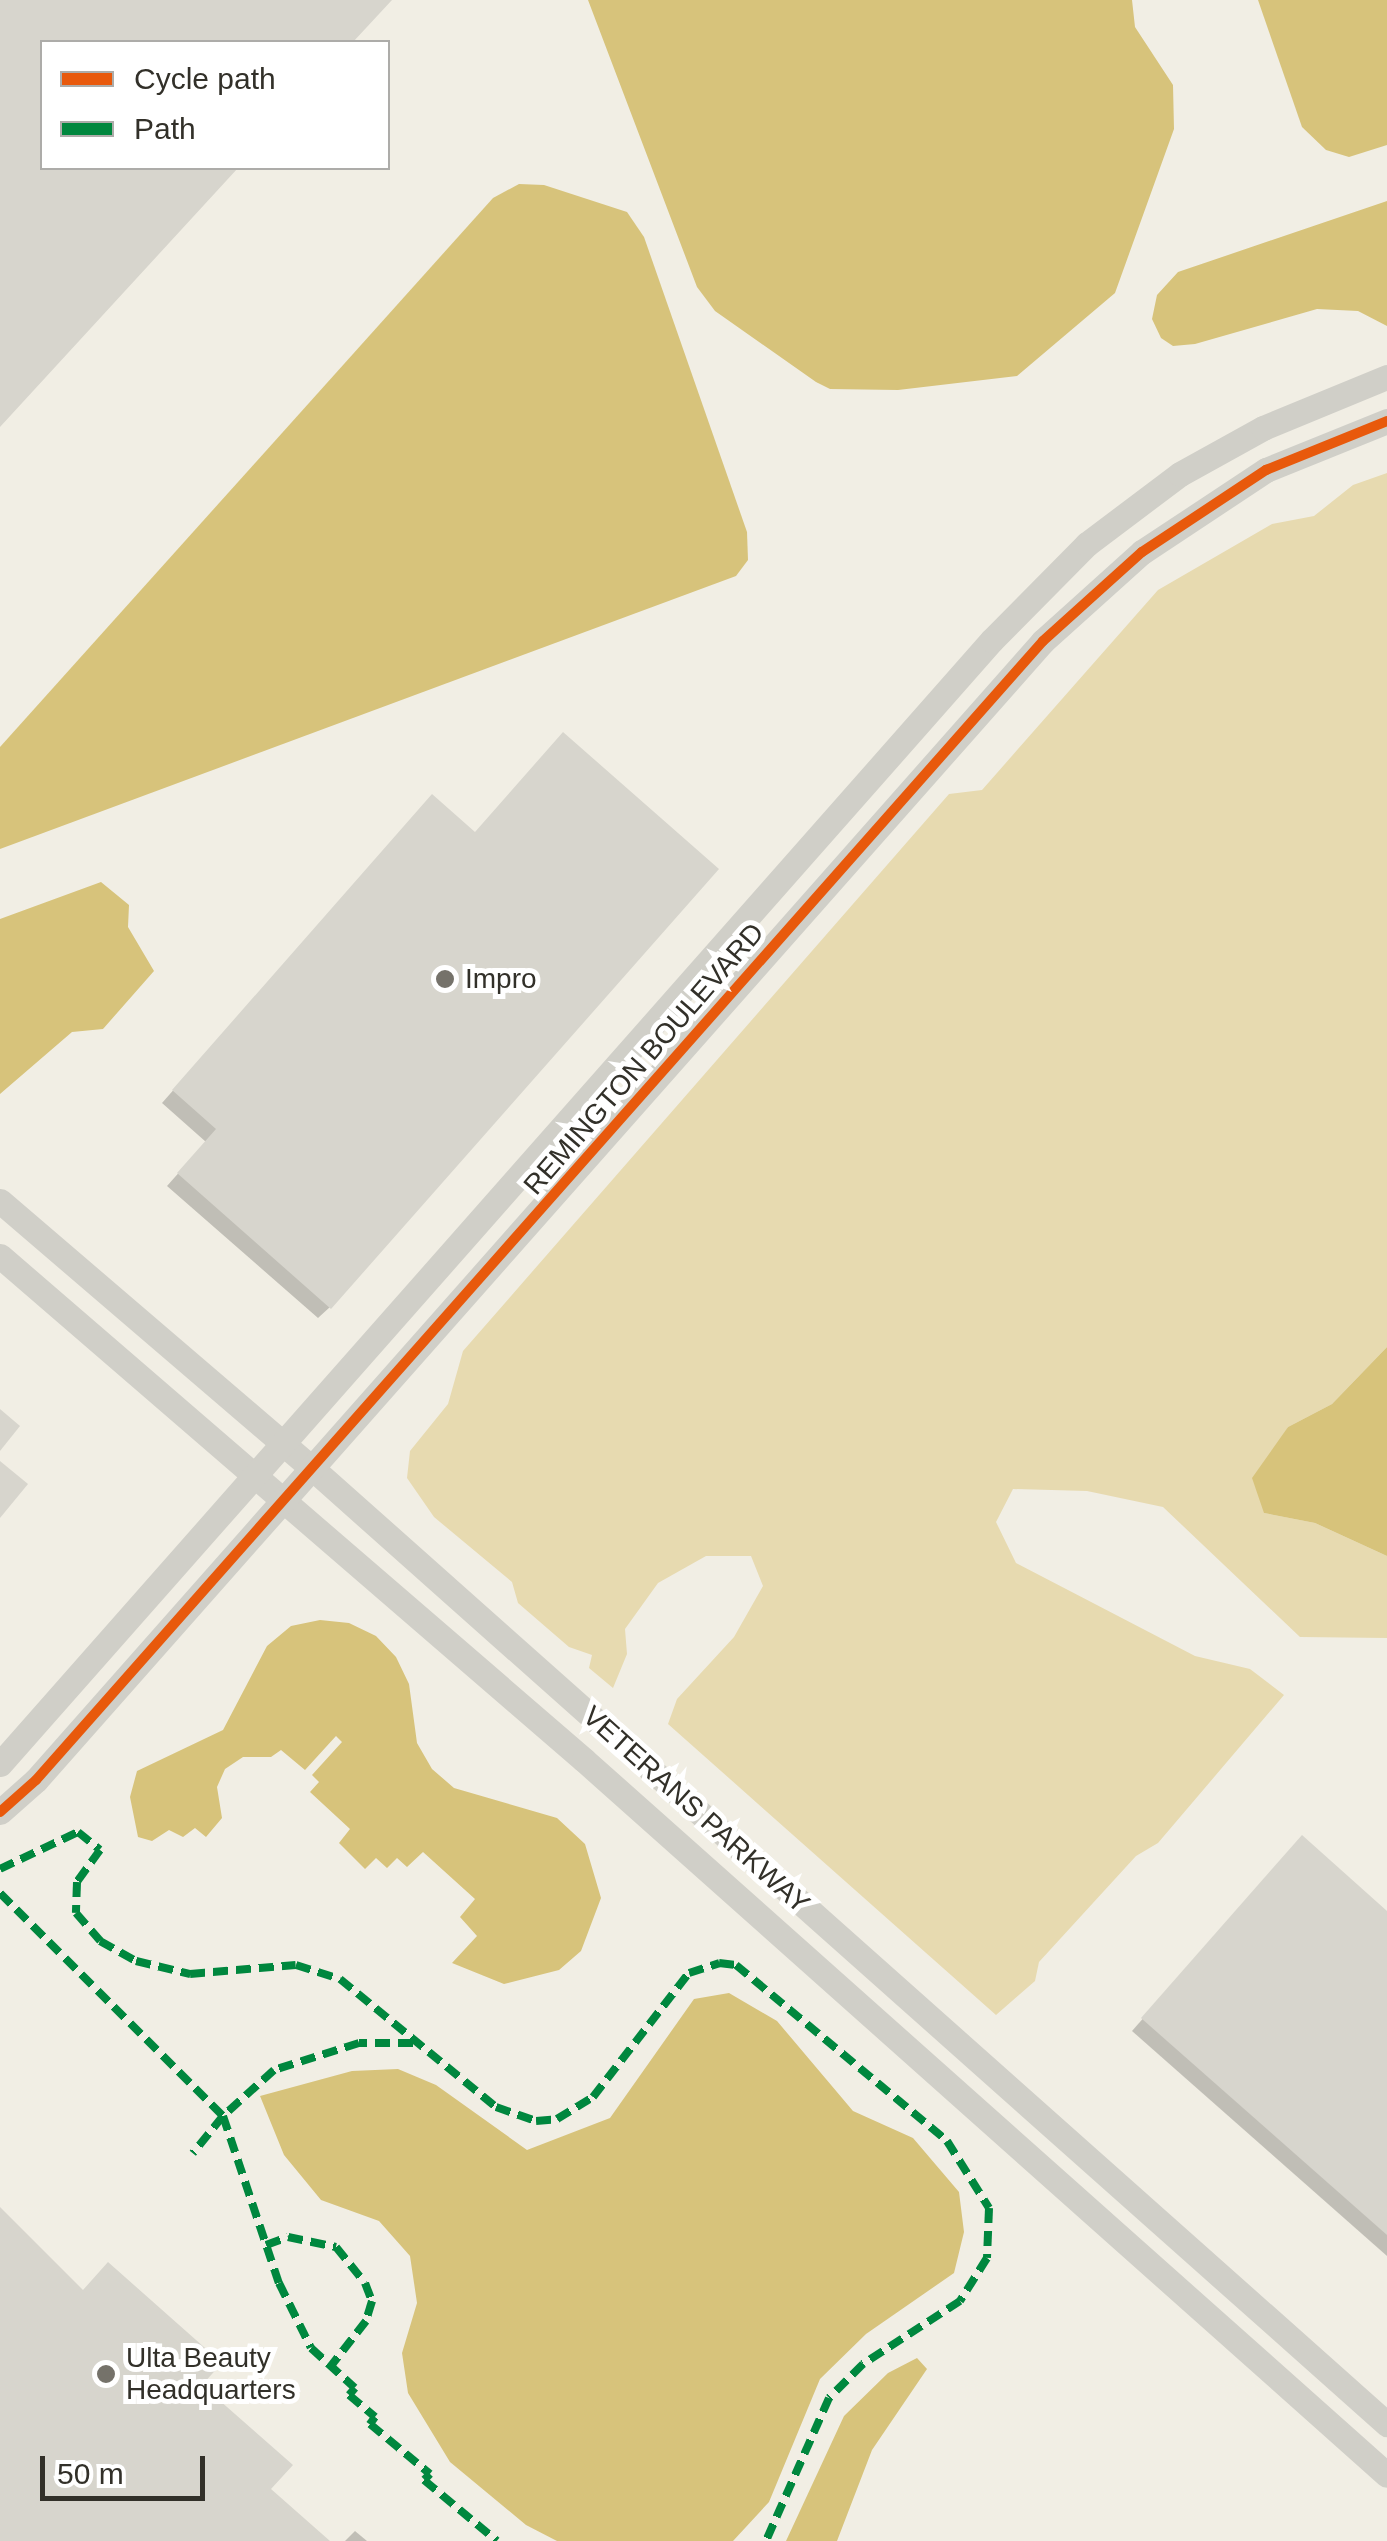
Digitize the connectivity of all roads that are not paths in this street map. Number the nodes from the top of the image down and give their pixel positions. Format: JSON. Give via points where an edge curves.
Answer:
{"nodes":[{"id":1,"x":1387,"y":377,"type":"edge"},
{"id":2,"x":1387,"y":421,"type":"edge"},
{"id":3,"x":0,"y":1201,"type":"edge"},
{"id":4,"x":0,"y":1256,"type":"edge"},
{"id":5,"x":284,"y":1444,"type":"junction"},
{"id":6,"x":312,"y":1468,"type":"junction"},
{"id":7,"x":257,"y":1475,"type":"junction"},
{"id":8,"x":285,"y":1499,"type":"junction"},
{"id":9,"x":0,"y":1764,"type":"edge"},
{"id":10,"x":0,"y":1812,"type":"edge"},
{"id":11,"x":1387,"y":2424,"type":"edge"},
{"id":12,"x":1387,"y":2475,"type":"edge"}],
"edges":[{"from":1,"to":5,"type":"street","name":"REMINGTON BOULEVARD","via":[[1263,428],[1180,474],[1086,544],[992,640]]},
{"from":2,"to":6,"type":"street","name":"REMINGTON BOULEVARD","via":[[1266,470],[1142,552],[1043,641]]},
{"from":3,"to":5,"type":"street","name":"VETERANS PARKWAY"},
{"from":4,"to":7,"type":"street","name":"VETERANS PARKWAY"},
{"from":5,"to":6,"type":"street","name":"VETERANS PARKWAY"},
{"from":5,"to":7,"type":"street","name":"REMINGTON BOULEVARD"},
{"from":6,"to":8,"type":"street","name":"REMINGTON BOULEVARD"},
{"from":6,"to":11,"type":"street","name":"VETERANS PARKWAY"},
{"from":7,"to":8,"type":"street","name":"VETERANS PARKWAY"},
{"from":7,"to":9,"type":"street","name":"REMINGTON BOULEVARD"},
{"from":8,"to":10,"type":"street","name":"REMINGTON BOULEVARD","via":[[36,1780]]},
{"from":8,"to":12,"type":"street","name":"VETERANS PARKWAY"}]}
